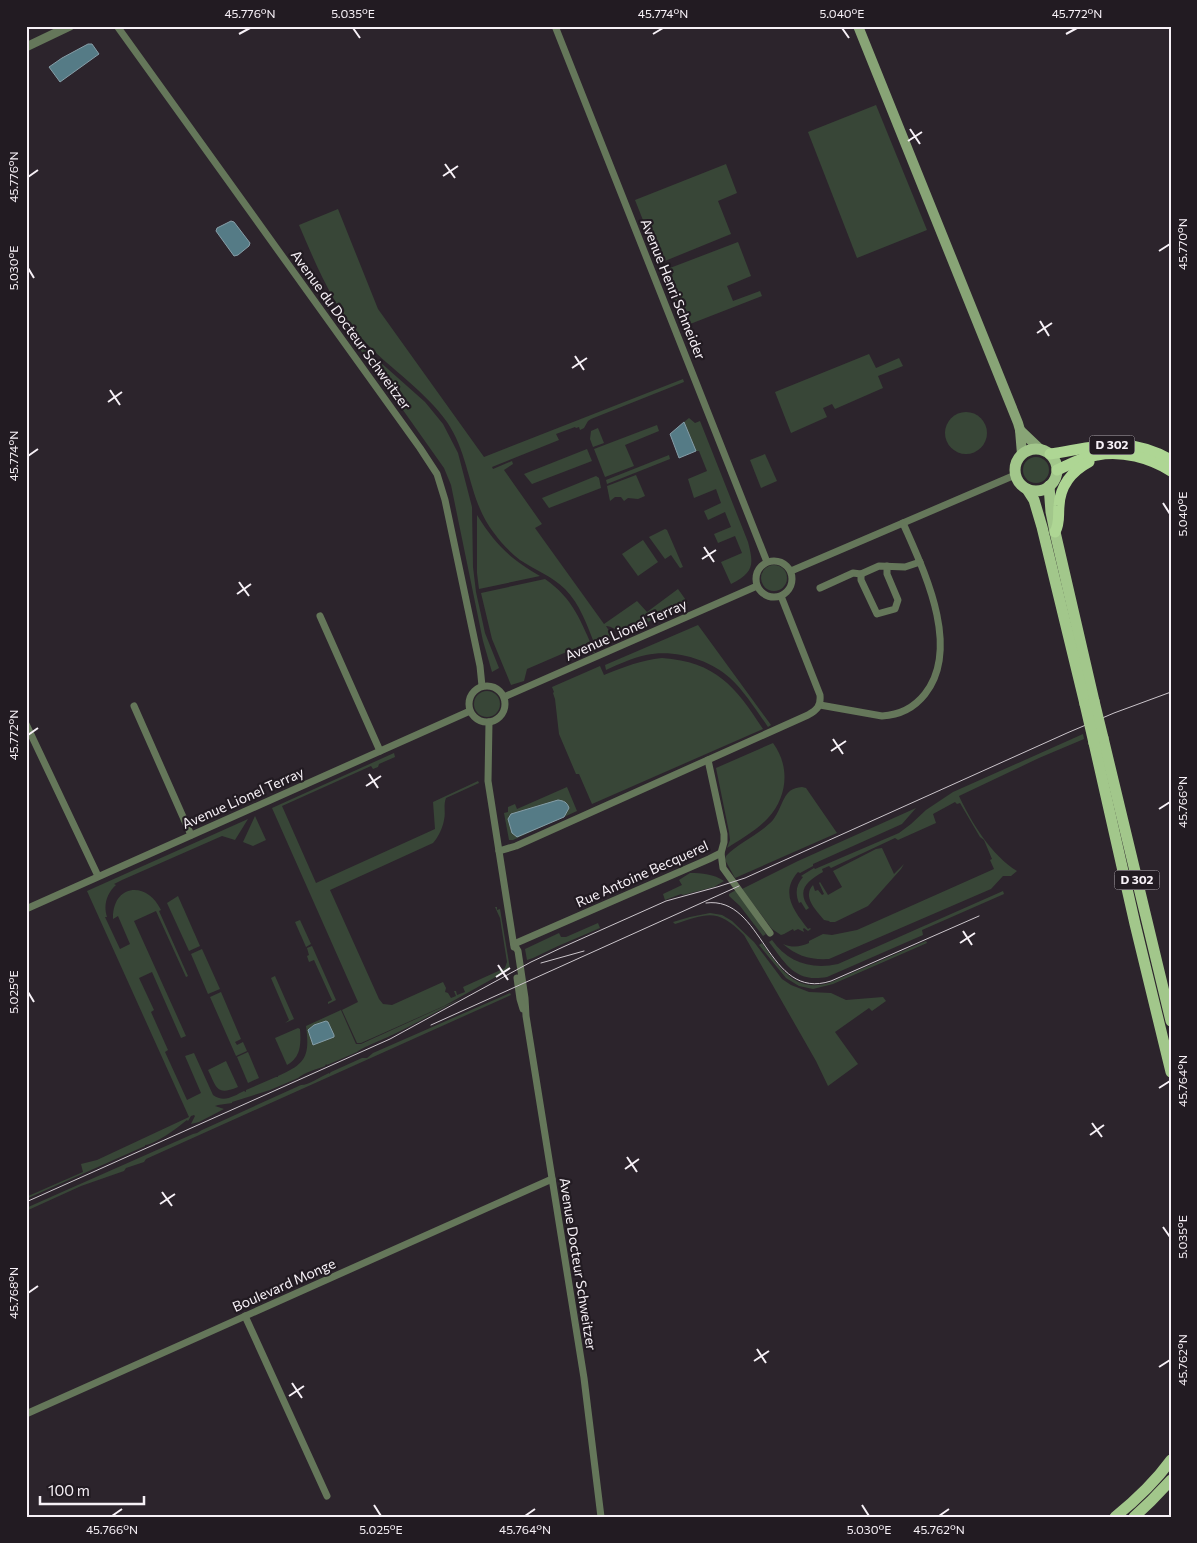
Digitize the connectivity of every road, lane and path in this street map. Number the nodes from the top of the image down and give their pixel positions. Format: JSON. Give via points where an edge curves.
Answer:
{"nodes":[{"id":1,"x":70,"y":26,"type":"edge"},
{"id":2,"x":116,"y":26,"type":"edge"},
{"id":3,"x":555,"y":26,"type":"edge"},
{"id":4,"x":858,"y":26,"type":"edge"},
{"id":5,"x":26,"y":46,"type":"edge"},
{"id":6,"x":1020,"y":430,"type":"junction"},
{"id":7,"x":1045,"y":452,"type":"junction"},
{"id":8,"x":1022,"y":454,"type":"junction"},
{"id":9,"x":1124,"y":455,"type":"junction"},
{"id":10,"x":1171,"y":460,"type":"edge"},
{"id":11,"x":1057,"y":470,"type":"junction"},
{"id":12,"x":1171,"y":471,"type":"edge"},
{"id":13,"x":1015,"y":475,"type":"junction"},
{"id":14,"x":1049,"y":486,"type":"junction"},
{"id":15,"x":1027,"y":489,"type":"junction"},
{"id":16,"x":903,"y":522,"type":"junction"},
{"id":17,"x":1055,"y":532,"type":"junction"},
{"id":18,"x":767,"y":562,"type":"junction"},
{"id":19,"x":920,"y":562,"type":"junction"},
{"id":20,"x":887,"y":566,"type":"junction"},
{"id":21,"x":791,"y":571,"type":"junction"},
{"id":22,"x":861,"y":574,"type":"junction"},
{"id":23,"x":758,"y":586,"type":"junction"},
{"id":24,"x":820,"y":588,"type":"dead end"},
{"id":25,"x":781,"y":596,"type":"junction"},
{"id":26,"x":320,"y":616,"type":"dead end"},
{"id":27,"x":482,"y":686,"type":"junction"},
{"id":28,"x":504,"y":697,"type":"junction"},
{"id":29,"x":1090,"y":703,"type":"junction"},
{"id":30,"x":820,"y":705,"type":"junction"},
{"id":31,"x":134,"y":706,"type":"dead end"},
{"id":32,"x":470,"y":711,"type":"junction"},
{"id":33,"x":489,"y":722,"type":"junction"},
{"id":34,"x":26,"y":724,"type":"edge"},
{"id":35,"x":1099,"y":740,"type":"junction"},
{"id":36,"x":380,"y":751,"type":"junction"},
{"id":37,"x":708,"y":760,"type":"junction"},
{"id":38,"x":192,"y":835,"type":"junction"},
{"id":39,"x":499,"y":851,"type":"junction"},
{"id":40,"x":721,"y":853,"type":"junction"},
{"id":41,"x":98,"y":876,"type":"junction"},
{"id":42,"x":26,"y":909,"type":"edge"},
{"id":43,"x":770,"y":933,"type":"dead end"},
{"id":44,"x":514,"y":944,"type":"junction"},
{"id":45,"x":1171,"y":1021,"type":"edge"},
{"id":46,"x":1171,"y":1072,"type":"edge"},
{"id":47,"x":552,"y":1179,"type":"junction"},
{"id":48,"x":245,"y":1316,"type":"junction"},
{"id":49,"x":26,"y":1414,"type":"edge"},
{"id":50,"x":1171,"y":1460,"type":"edge"},
{"id":51,"x":1171,"y":1480,"type":"edge"},
{"id":52,"x":327,"y":1496,"type":"dead end"},
{"id":53,"x":601,"y":1517,"type":"edge"},
{"id":54,"x":1115,"y":1517,"type":"edge"},
{"id":55,"x":1134,"y":1517,"type":"edge"}],
"edges":[{"from":1,"to":5,"type":"street"},
{"from":2,"to":27,"type":"street","name":"Avenue du Docteur Schweitzer","via":[[437,474]]},
{"from":3,"to":18,"type":"street","name":"Avenue Henri Schneider"},
{"from":4,"to":6,"type":"main road"},
{"from":6,"to":7,"type":"main road"},
{"from":6,"to":8,"type":"main road"},
{"from":7,"to":8,"type":"main road","via":[[1030,449]]},
{"from":7,"to":10,"type":"highway","number":"D 302","via":[[1132,445]]},
{"from":7,"to":11,"type":"main road"},
{"from":8,"to":13,"type":"main road","via":[[1016,464]]},
{"from":9,"to":11,"type":"highway","number":"D 302","via":[[1088,457]]},
{"from":9,"to":12,"type":"highway","number":"D 302"},
{"from":9,"to":17,"type":"highway","via":[[1097,459],[1081,466],[1070,477],[1062,492],[1060,523]]},
{"from":11,"to":14,"type":"main road"},
{"from":13,"to":15,"type":"main road"},
{"from":13,"to":16,"type":"street"},
{"from":14,"to":15,"type":"main road","via":[[1039,491]]},
{"from":14,"to":17,"type":"main road","number":"D 302"},
{"from":15,"to":29,"type":"main road","number":"D 302","via":[[1034,500]]},
{"from":16,"to":19,"type":"street"},
{"from":16,"to":21,"type":"street"},
{"from":17,"to":29,"type":"main road","number":"D 302"},
{"from":18,"to":21,"type":"street","via":[[778,561]]},
{"from":18,"to":23,"type":"street","via":[[756,575]]},
{"from":19,"to":20,"type":"street","via":[[905,567]]},
{"from":19,"to":30,"type":"street","via":[[935,605],[940,635],[940,658],[928,690],[917,703],[892,715]]},
{"from":20,"to":22,"type":"street"},
{"from":20,"to":22,"type":"street","via":[[898,600],[895,609],[877,614]]},
{"from":21,"to":25,"type":"street","via":[[792,583]]},
{"from":22,"to":24,"type":"street","via":[[853,573]]},
{"from":23,"to":25,"type":"street","via":[[770,597]]},
{"from":23,"to":28,"type":"street","name":"Avenue Lionel Terray"},
{"from":25,"to":30,"type":"street","via":[[818,689]]},
{"from":26,"to":36,"type":"street"},
{"from":27,"to":28,"type":"street","via":[[492,686]]},
{"from":27,"to":32,"type":"street","via":[[470,699]]},
{"from":28,"to":33,"type":"street","via":[[503,713]]},
{"from":29,"to":35,"type":"main road","number":"D 302","bridge":true},
{"from":30,"to":37,"type":"street","via":[[808,715]]},
{"from":31,"to":38,"type":"street"},
{"from":32,"to":33,"type":"street","via":[[480,721]]},
{"from":32,"to":36,"type":"street","name":"Avenue Lionel Terray"},
{"from":33,"to":39,"type":"street","name":"Avenue Docteur Schweitzer","via":[[488,780]]},
{"from":34,"to":41,"type":"street"},
{"from":35,"to":45,"type":"main road","number":"D 302"},
{"from":35,"to":46,"type":"main road","number":"D 302","via":[[1135,924]]},
{"from":36,"to":38,"type":"street","name":"Avenue Lionel Terray"},
{"from":37,"to":39,"type":"street"},
{"from":37,"to":40,"type":"street","name":"Rue Antoine Becquerel","via":[[724,834]]},
{"from":38,"to":41,"type":"street","name":"Avenue Lionel Terray"},
{"from":39,"to":44,"type":"street","name":"Avenue Docteur Schweitzer"},
{"from":40,"to":43,"type":"street","via":[[723,868]]},
{"from":40,"to":44,"type":"street","name":"Rue Antoine Becquerel"},
{"from":41,"to":42,"type":"street","name":"Avenue Lionel Terray"},
{"from":44,"to":47,"type":"street","name":"Avenue Docteur Schweitzer","via":[[520,999],[526,1016]]},
{"from":47,"to":48,"type":"street","name":"Boulevard Monge"},
{"from":47,"to":53,"type":"street","name":"Avenue Docteur Schweitzer","via":[[584,1378]]},
{"from":48,"to":49,"type":"street","name":"Boulevard Monge"},
{"from":48,"to":52,"type":"street"},
{"from":50,"to":54,"type":"main road","via":[[1143,1493]]},
{"from":51,"to":55,"type":"main road"}]}
